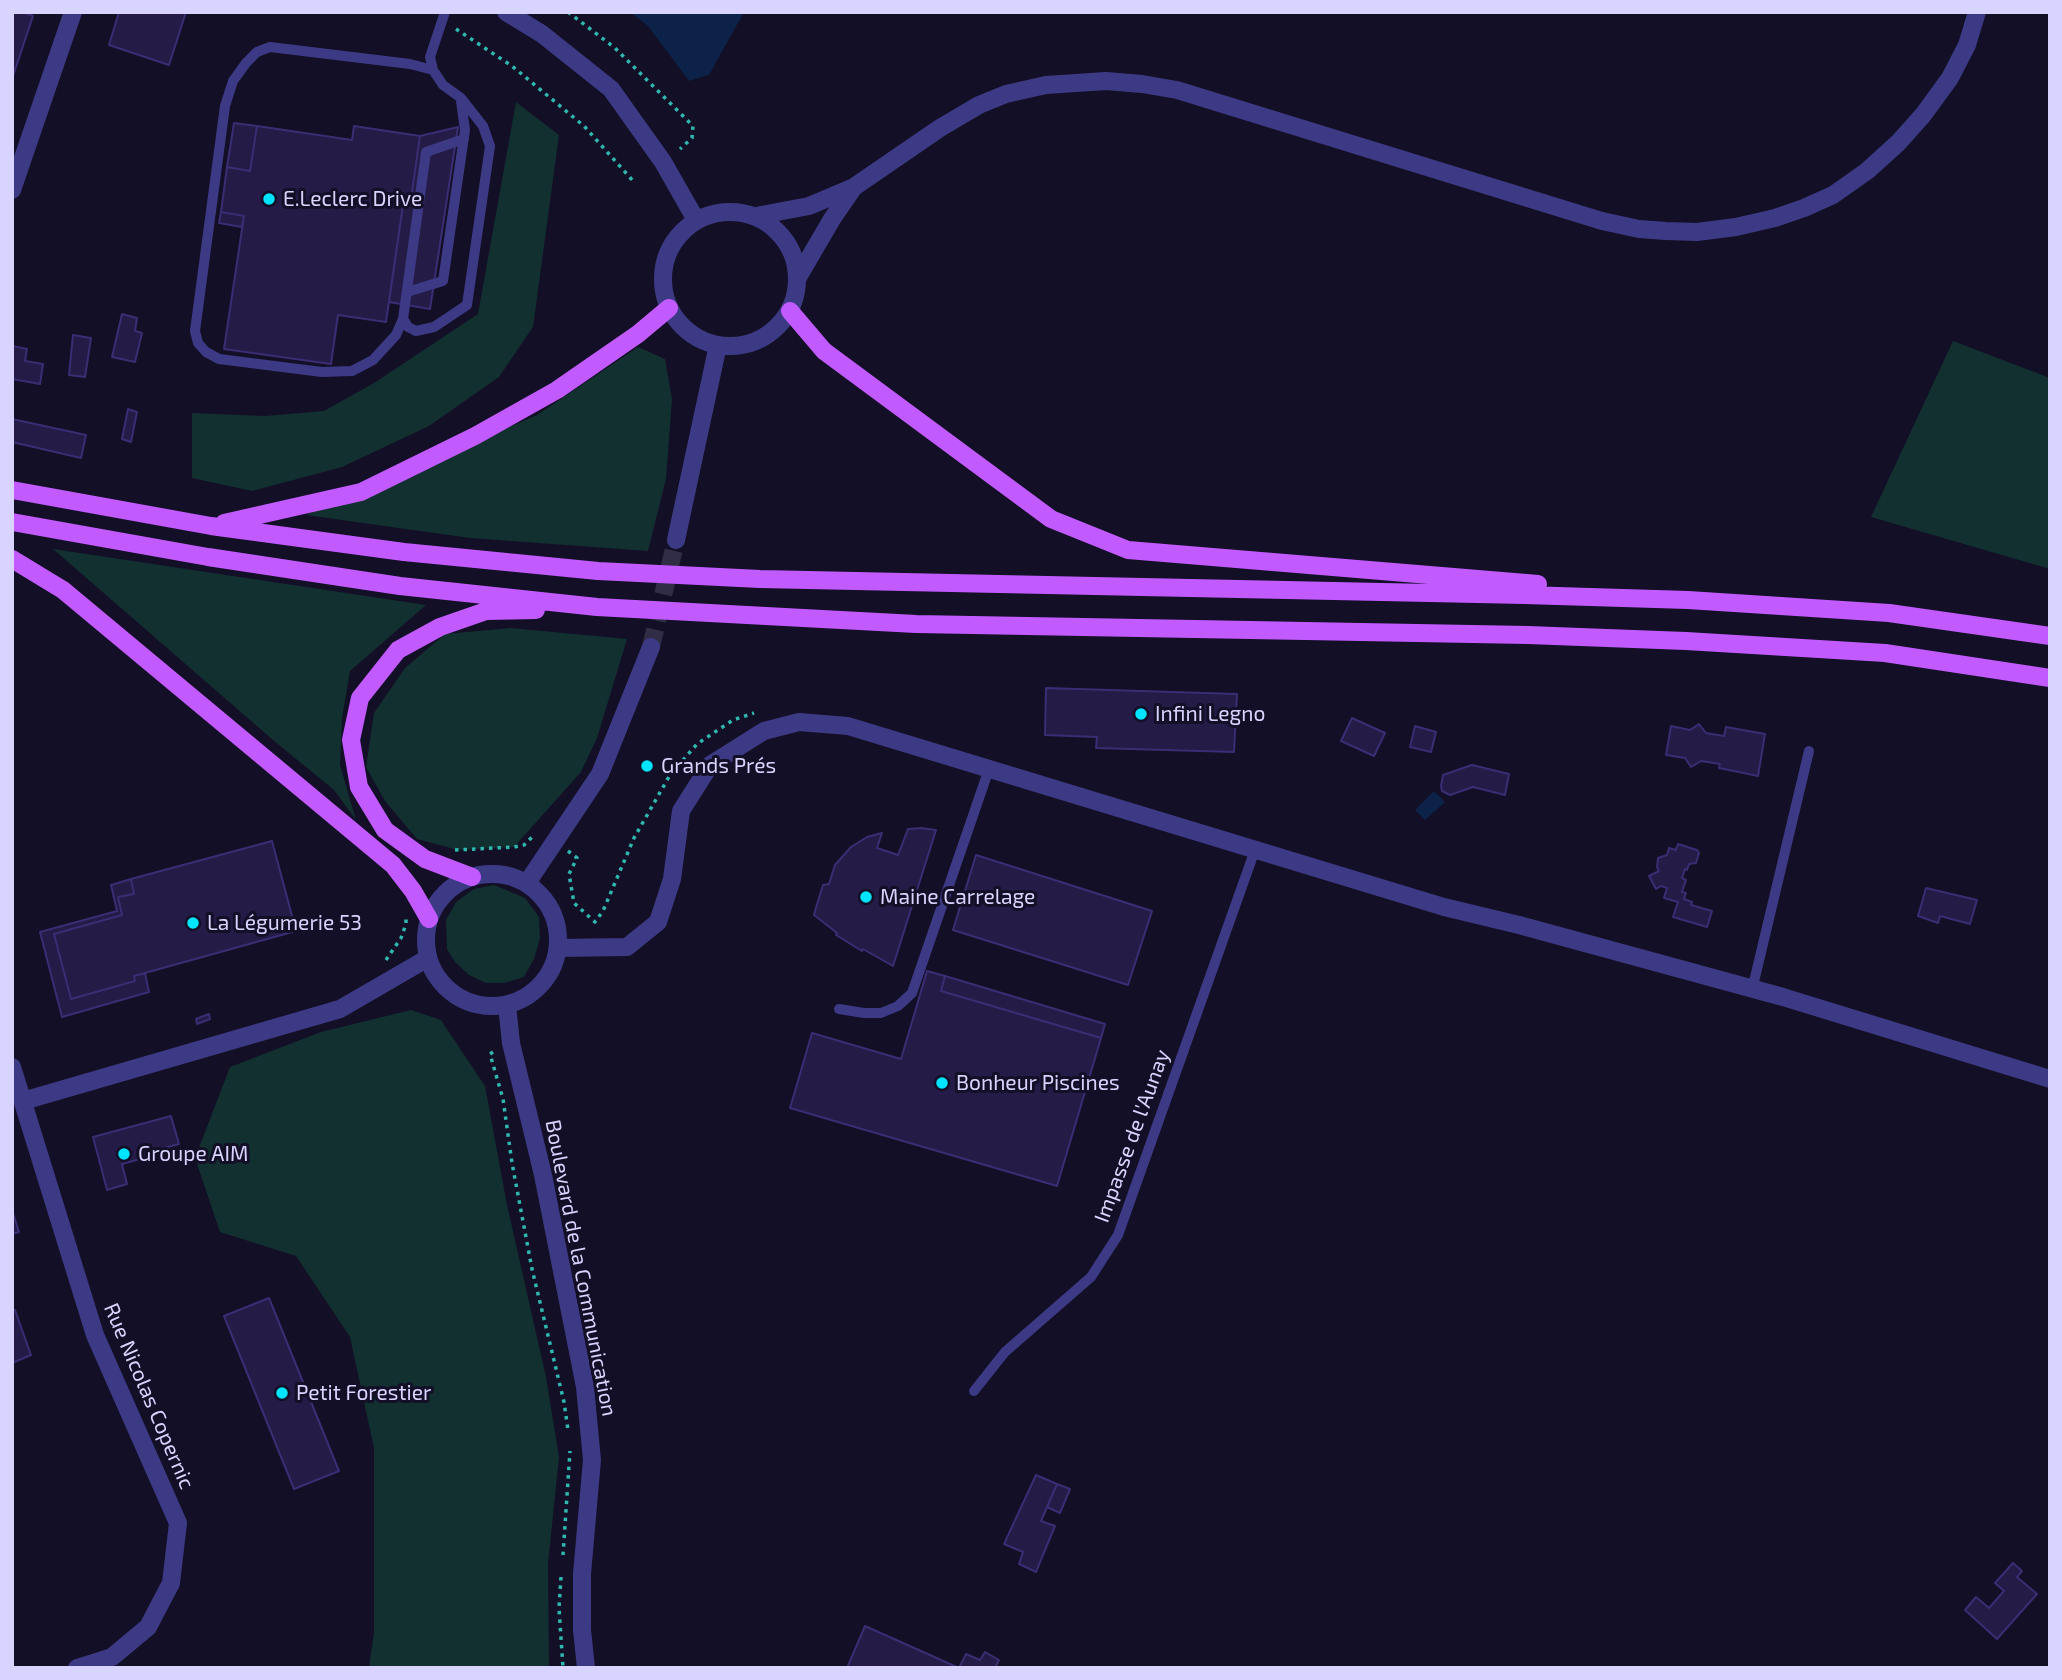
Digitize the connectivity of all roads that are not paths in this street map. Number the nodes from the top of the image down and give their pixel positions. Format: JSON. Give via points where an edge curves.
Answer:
{"nodes":[{"id":1,"x":73,"y":12,"type":"edge"},
{"id":2,"x":506,"y":12,"type":"edge"},
{"id":3,"x":1978,"y":12,"type":"edge"},
{"id":4,"x":444,"y":16,"type":"edge"},
{"id":5,"x":433,"y":70,"type":"junction"},
{"id":6,"x":461,"y":98,"type":"junction"},
{"id":7,"x":464,"y":139,"type":"junction"},
{"id":8,"x":854,"y":187,"type":"junction"},
{"id":9,"x":12,"y":190,"type":"edge"},
{"id":10,"x":757,"y":216,"type":"junction"},
{"id":11,"x":696,"y":220,"type":"junction"},
{"id":12,"x":797,"y":279,"type":"junction"},
{"id":13,"x":407,"y":292,"type":"junction"},
{"id":14,"x":669,"y":308,"type":"junction"},
{"id":15,"x":790,"y":311,"type":"junction"},
{"id":16,"x":403,"y":318,"type":"junction"},
{"id":17,"x":718,"y":345,"type":"junction"},
{"id":18,"x":12,"y":490,"type":"edge"},
{"id":19,"x":12,"y":522,"type":"edge"},
{"id":20,"x":211,"y":526,"type":"junction"},
{"id":21,"x":676,"y":540,"type":"tunnel mouth"},
{"id":22,"x":12,"y":559,"type":"edge"},
{"id":23,"x":597,"y":607,"type":"junction"},
{"id":24,"x":1828,"y":608,"type":"junction"},
{"id":25,"x":2050,"y":636,"type":"edge"},
{"id":26,"x":651,"y":648,"type":"tunnel mouth"},
{"id":27,"x":2050,"y":678,"type":"edge"},
{"id":28,"x":1809,"y":751,"type":"dead end"},
{"id":29,"x":989,"y":769,"type":"junction"},
{"id":30,"x":1255,"y":849,"type":"junction"},
{"id":31,"x":472,"y":877,"type":"junction"},
{"id":32,"x":527,"y":883,"type":"junction"},
{"id":33,"x":429,"y":919,"type":"junction"},
{"id":34,"x":558,"y":948,"type":"junction"},
{"id":35,"x":428,"y":958,"type":"junction"},
{"id":36,"x":1752,"y":990,"type":"junction"},
{"id":37,"x":507,"y":1005,"type":"junction"},
{"id":38,"x":839,"y":1009,"type":"dead end"},
{"id":39,"x":12,"y":1067,"type":"edge"},
{"id":40,"x":2050,"y":1079,"type":"edge"},
{"id":41,"x":23,"y":1101,"type":"junction"},
{"id":42,"x":974,"y":1391,"type":"dead end"},
{"id":43,"x":77,"y":1668,"type":"edge"},
{"id":44,"x":586,"y":1668,"type":"edge"}],
"edges":[{"from":1,"to":9,"type":"street"},
{"from":2,"to":11,"type":"street","via":[[542,33],[611,89],[663,162]]},
{"from":3,"to":8,"type":"street","via":[[1950,78],[1923,115],[1867,171],[1804,208],[1736,227],[1666,231],[1602,221],[1177,90],[1106,81],[1046,85],[979,105]]},
{"from":4,"to":5,"type":"lane","via":[[429,57]]},
{"from":5,"to":6,"type":"lane","via":[[443,85]]},
{"from":5,"to":16,"type":"lane","via":[[270,47],[246,63],[233,81],[225,106],[195,331],[198,343],[219,359],[322,372],[352,371],[373,360],[392,340]]},
{"from":6,"to":7,"type":"lane"},
{"from":6,"to":16,"type":"lane","via":[[483,126],[490,146],[467,305],[434,327],[416,331]]},
{"from":7,"to":13,"type":"lane","via":[[443,281]]},
{"from":7,"to":13,"type":"lane","via":[[426,152]]},
{"from":8,"to":10,"type":"street","via":[[808,206]]},
{"from":8,"to":12,"type":"street"},
{"from":10,"to":11,"type":"street","via":[[716,212]]},
{"from":10,"to":12,"type":"street","via":[[788,243]]},
{"from":11,"to":14,"type":"street","via":[[680,233],[663,268]]},
{"from":12,"to":15,"type":"street"},
{"from":13,"to":16,"type":"lane"},
{"from":14,"to":17,"type":"street","via":[[698,338]]},
{"from":14,"to":20,"type":"main road","via":[[557,390],[361,492]]},
{"from":15,"to":17,"type":"street","via":[[777,328],[759,340],[739,346]]},
{"from":15,"to":24,"type":"main road","via":[[824,351],[1051,519],[1128,550]]},
{"from":17,"to":21,"type":"street"},
{"from":18,"to":20,"type":"main road"},
{"from":19,"to":23,"type":"main road","via":[[400,586]]},
{"from":20,"to":24,"type":"main road","via":[[404,552],[598,571],[760,579],[1525,595]]},
{"from":22,"to":33,"type":"main road","via":[[63,590],[393,865]]},
{"from":23,"to":27,"type":"main road","via":[[916,624],[1686,641],[1885,653]]},
{"from":23,"to":31,"type":"main road","via":[[486,611],[440,627],[398,650],[360,698],[351,740],[359,787],[385,830],[425,859]]},
{"from":24,"to":25,"type":"main road"},
{"from":26,"to":32,"type":"street","via":[[600,774]]},
{"from":28,"to":36,"type":"lane"},
{"from":29,"to":30,"type":"street"},
{"from":29,"to":34,"type":"street","via":[[848,726],[799,722],[764,731],[710,765],[681,811],[672,879],[657,922],[627,947]]},
{"from":29,"to":38,"type":"lane","via":[[912,993],[881,1013]]},
{"from":30,"to":36,"type":"street","via":[[1444,907]]},
{"from":30,"to":42,"type":"lane","name":"Impasse de l'Aunay","via":[[1118,1235],[1091,1277],[1005,1352]]},
{"from":31,"to":32,"type":"street","via":[[491,873]]},
{"from":31,"to":33,"type":"street","via":[[453,886]]},
{"from":32,"to":34,"type":"street","via":[[552,911]]},
{"from":33,"to":35,"type":"street"},
{"from":34,"to":37,"type":"street","via":[[542,984]]},
{"from":35,"to":37,"type":"street","via":[[450,992],[467,1002]]},
{"from":35,"to":41,"type":"street","via":[[341,1009]]},
{"from":36,"to":40,"type":"street"},
{"from":37,"to":44,"type":"street","name":"Boulevard de la Communication","via":[[511,1043],[543,1175],[585,1387],[593,1460],[582,1574]]},
{"from":39,"to":41,"type":"street","name":"Rue Nicolas Copernic"},
{"from":41,"to":43,"type":"street","name":"Rue Nicolas Copernic","via":[[95,1335],[178,1523],[171,1583],[148,1627],[112,1657]]}]}
